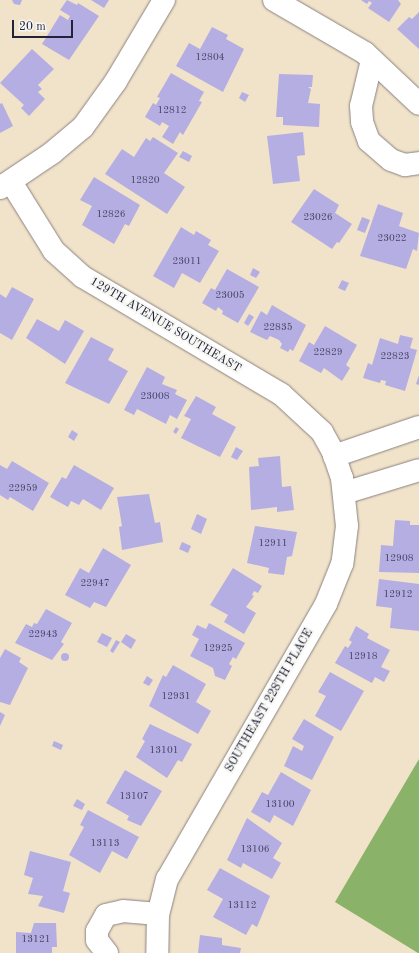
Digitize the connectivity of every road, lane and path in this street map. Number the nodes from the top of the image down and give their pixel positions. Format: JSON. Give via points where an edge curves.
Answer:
{"nodes":[{"id":1,"x":164,"y":0,"type":"edge"},
{"id":2,"x":274,"y":0,"type":"edge"},
{"id":3,"x":372,"y":60,"type":"junction"},
{"id":4,"x":419,"y":104,"type":"edge"},
{"id":5,"x":419,"y":163,"type":"edge"},
{"id":6,"x":6,"y":185,"type":"edge"},
{"id":7,"x":419,"y":427,"type":"edge"},
{"id":8,"x":334,"y":456,"type":"junction"},
{"id":9,"x":419,"y":470,"type":"edge"},
{"id":10,"x":343,"y":486,"type":"junction"},
{"id":11,"x":158,"y":914,"type":"junction"},
{"id":12,"x":107,"y":953,"type":"edge"},
{"id":13,"x":157,"y":953,"type":"edge"}],
"edges":[{"from":1,"to":6,"type":"street","via":[[116,81],[83,127]]},
{"from":2,"to":3,"type":"street","via":[[365,53]]},
{"from":3,"to":4,"type":"street"},
{"from":3,"to":5,"type":"street","via":[[361,106],[362,122],[369,141],[391,160],[405,165]]},
{"from":6,"to":8,"type":"street","name":"129TH AVENUE SOUTHEAST","via":[[54,251],[83,277],[281,394],[322,432]]},
{"from":7,"to":8,"type":"street"},
{"from":8,"to":10,"type":"street","name":"129TH AVENUE SOUTHEAST"},
{"from":9,"to":10,"type":"street"},
{"from":10,"to":11,"type":"street","name":"SOUTHEAST 228TH PLACE","via":[[347,526],[342,564],[326,604],[167,879]]},
{"from":11,"to":12,"type":"street","via":[[123,911],[106,915],[96,931],[97,940]]},
{"from":11,"to":13,"type":"street","name":"SOUTHEAST 228TH PLACE"}]}
